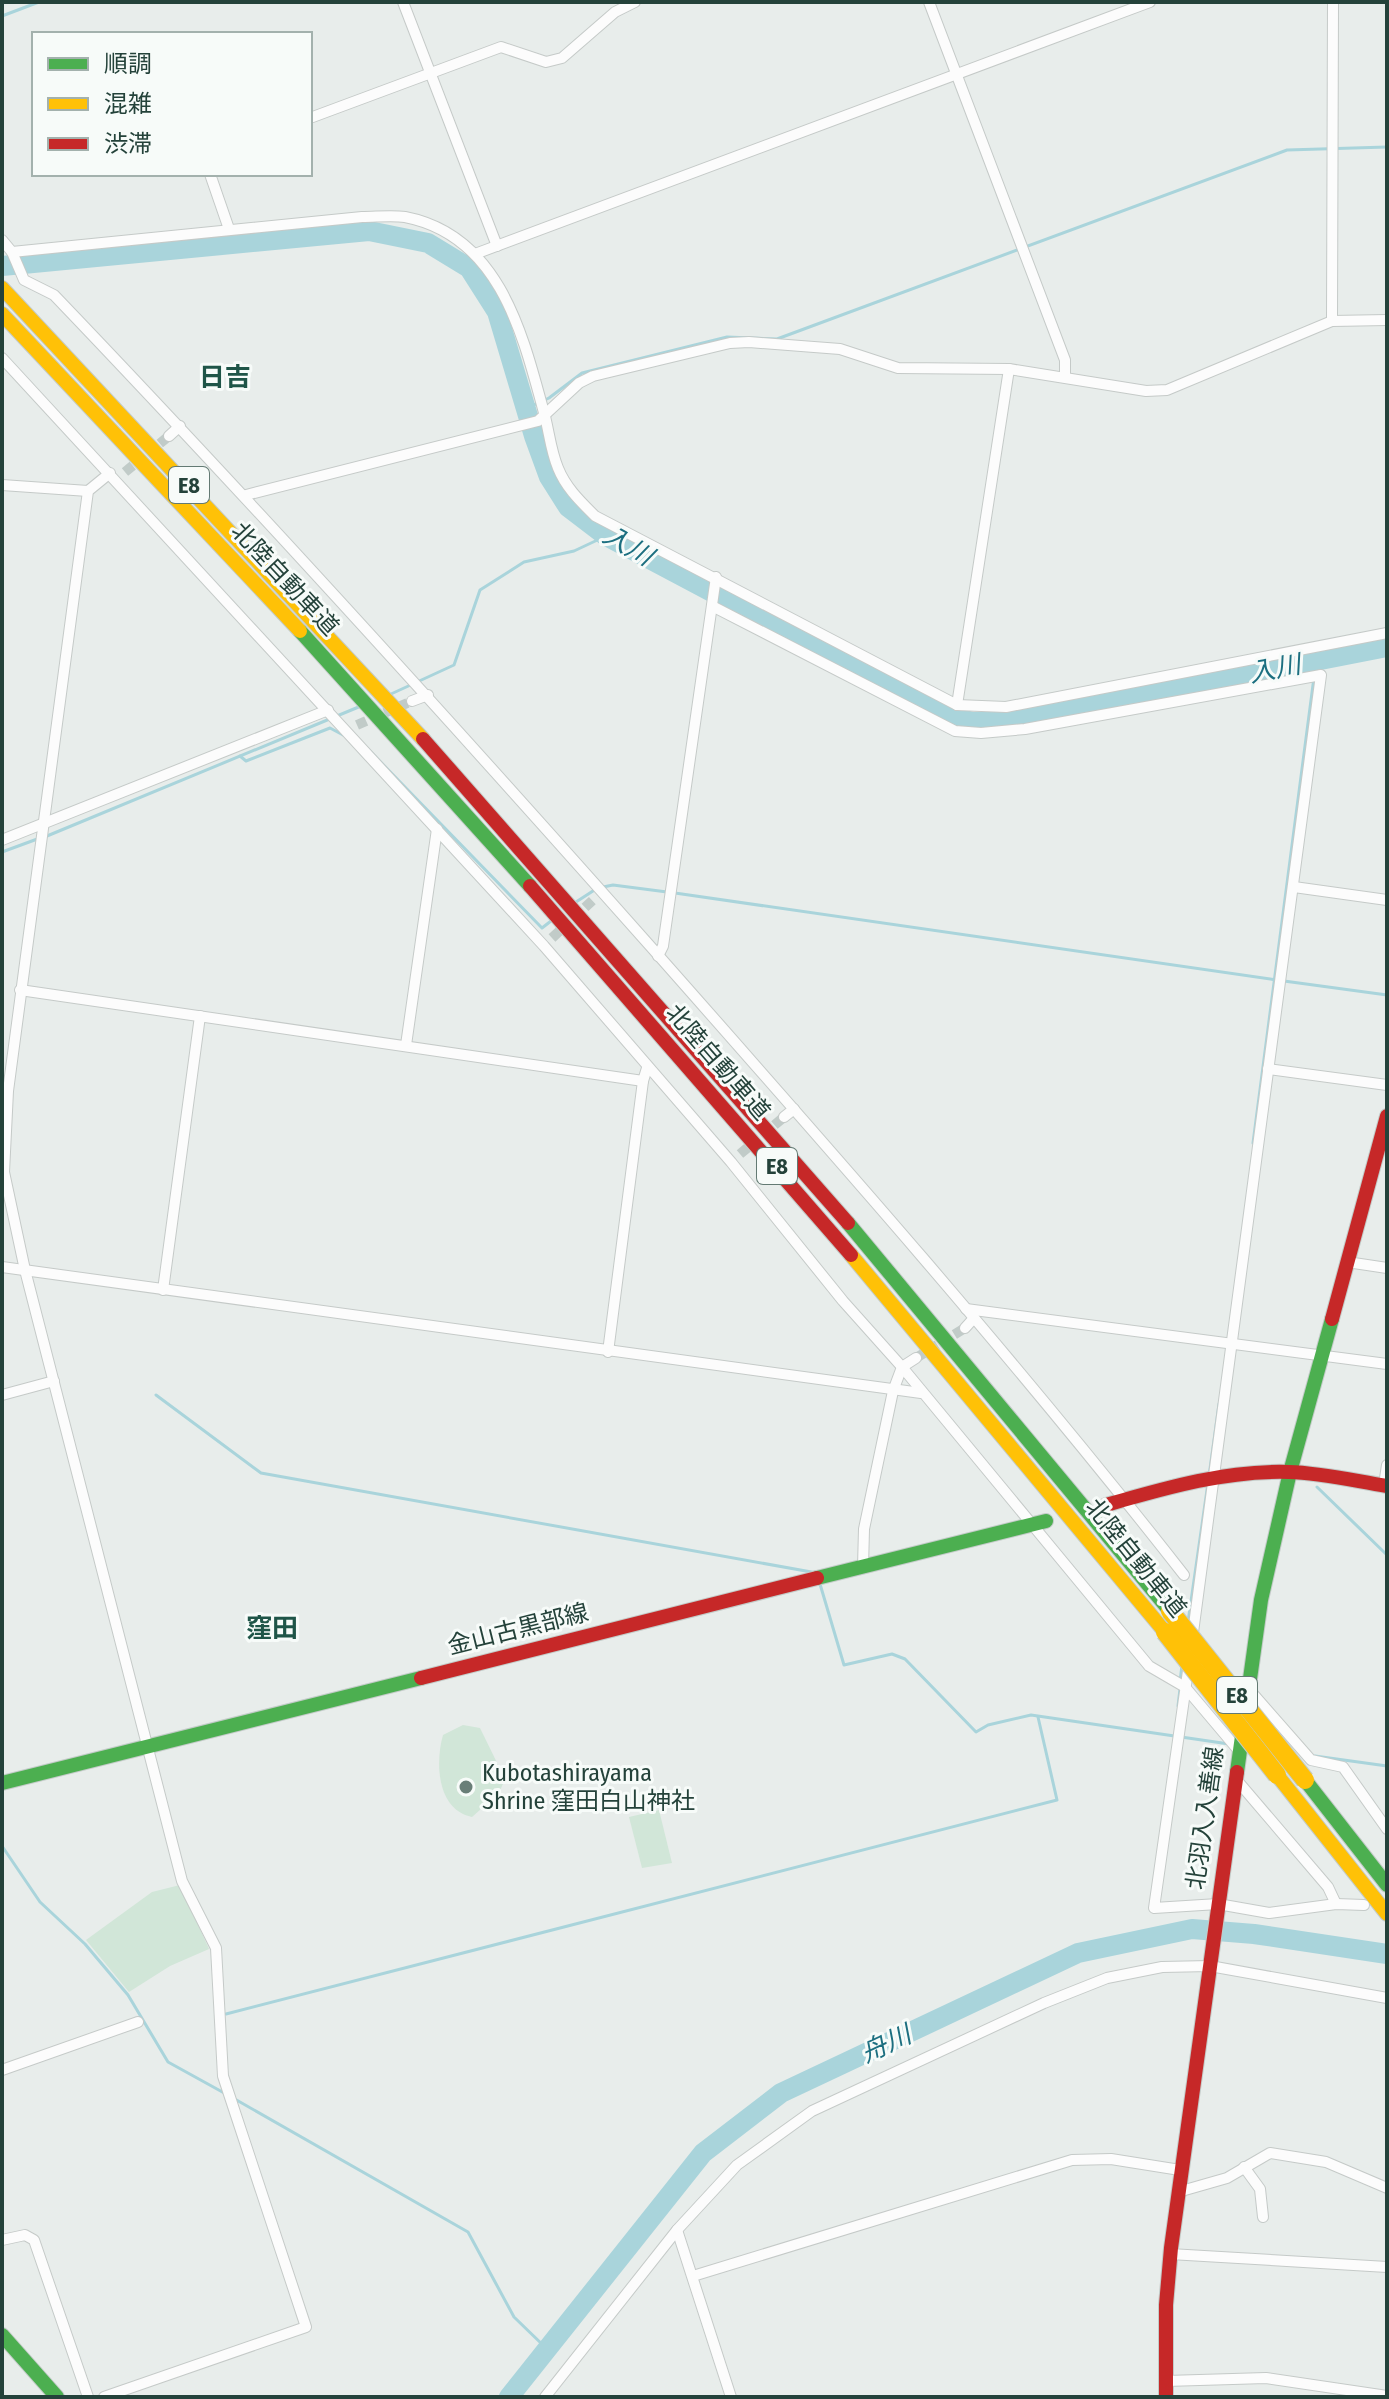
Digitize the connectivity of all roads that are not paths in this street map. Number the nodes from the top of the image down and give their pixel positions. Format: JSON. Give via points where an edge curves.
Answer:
{"nodes":[{"id":1,"x":403,"y":2,"type":"edge"},
{"id":2,"x":635,"y":2,"type":"edge"},
{"id":3,"x":929,"y":2,"type":"edge"},
{"id":4,"x":1150,"y":2,"type":"edge"},
{"id":5,"x":1333,"y":2,"type":"edge"},
{"id":6,"x":430,"y":73,"type":"junction"},
{"id":7,"x":956,"y":75,"type":"junction"},
{"id":8,"x":312,"y":117,"type":"edge"},
{"id":9,"x":211,"y":176,"type":"edge"},
{"id":10,"x":229,"y":229,"type":"junction"},
{"id":11,"x":2,"y":240,"type":"edge"},
{"id":12,"x":497,"y":246,"type":"junction"},
{"id":13,"x":12,"y":252,"type":"junction"},
{"id":14,"x":475,"y":254,"type":"junction"},
{"id":15,"x":17,"y":287,"type":"edge"},
{"id":16,"x":2,"y":314,"type":"edge"},
{"id":17,"x":1387,"y":320,"type":"edge"},
{"id":18,"x":1332,"y":321,"type":"junction"},
{"id":19,"x":2,"y":358,"type":"edge"},
{"id":20,"x":1009,"y":369,"type":"junction"},
{"id":21,"x":1065,"y":376,"type":"junction"},
{"id":22,"x":541,"y":416,"type":"junction"},
{"id":23,"x":180,"y":426,"type":"junction"},
{"id":24,"x":169,"y":436,"type":"tunnel mouth"},
{"id":25,"x":117,"y":475,"type":"junction"},
{"id":26,"x":2,"y":485,"type":"edge"},
{"id":27,"x":88,"y":491,"type":"junction"},
{"id":28,"x":246,"y":495,"type":"junction"},
{"id":29,"x":716,"y":577,"type":"junction"},
{"id":30,"x":712,"y":606,"type":"junction"},
{"id":31,"x":1387,"y":633,"type":"edge"},
{"id":32,"x":365,"y":688,"type":"junction"},
{"id":33,"x":428,"y":695,"type":"junction"},
{"id":34,"x":412,"y":701,"type":"tunnel mouth"},
{"id":35,"x":957,"y":705,"type":"junction"},
{"id":36,"x":384,"y":708,"type":"junction"},
{"id":37,"x":328,"y":710,"type":"junction"},
{"id":38,"x":42,"y":825,"type":"junction"},
{"id":39,"x":437,"y":829,"type":"junction"},
{"id":40,"x":2,"y":840,"type":"edge"},
{"id":41,"x":1294,"y":887,"type":"junction"},
{"id":42,"x":1387,"y":900,"type":"edge"},
{"id":43,"x":658,"y":956,"type":"junction"},
{"id":44,"x":20,"y":990,"type":"junction"},
{"id":45,"x":200,"y":1016,"type":"junction"},
{"id":46,"x":406,"y":1045,"type":"junction"},
{"id":47,"x":647,"y":1068,"type":"junction"},
{"id":48,"x":1268,"y":1069,"type":"junction"},
{"id":49,"x":643,"y":1081,"type":"junction"},
{"id":50,"x":1387,"y":1085,"type":"edge"},
{"id":51,"x":794,"y":1109,"type":"junction"},
{"id":52,"x":1387,"y":1116,"type":"edge"},
{"id":53,"x":784,"y":1117,"type":"tunnel mouth"},
{"id":54,"x":4,"y":1129,"type":"edge"},
{"id":55,"x":4,"y":1190,"type":"edge"},
{"id":56,"x":1347,"y":1262,"type":"junction"},
{"id":57,"x":2,"y":1267,"type":"edge"},
{"id":58,"x":1387,"y":1268,"type":"edge"},
{"id":59,"x":25,"y":1270,"type":"junction"},
{"id":60,"x":163,"y":1290,"type":"junction"},
{"id":61,"x":966,"y":1309,"type":"junction"},
{"id":62,"x":974,"y":1318,"type":"junction"},
{"id":63,"x":965,"y":1328,"type":"tunnel mouth"},
{"id":64,"x":1231,"y":1343,"type":"junction"},
{"id":65,"x":608,"y":1352,"type":"junction"},
{"id":66,"x":1321,"y":1355,"type":"junction"},
{"id":67,"x":916,"y":1358,"type":"tunnel mouth"},
{"id":68,"x":1387,"y":1364,"type":"edge"},
{"id":69,"x":902,"y":1367,"type":"junction"},
{"id":70,"x":54,"y":1381,"type":"junction"},
{"id":71,"x":893,"y":1391,"type":"junction"},
{"id":72,"x":921,"y":1393,"type":"junction"},
{"id":73,"x":2,"y":1395,"type":"edge"},
{"id":74,"x":1387,"y":1465,"type":"edge"},
{"id":75,"x":1290,"y":1472,"type":"junction"},
{"id":76,"x":1215,"y":1479,"type":"junction"},
{"id":77,"x":1385,"y":1486,"type":"edge"},
{"id":78,"x":1126,"y":1500,"type":"junction"},
{"id":79,"x":1106,"y":1505,"type":"dead end"},
{"id":80,"x":1039,"y":1523,"type":"junction"},
{"id":81,"x":863,"y":1567,"type":"junction"},
{"id":82,"x":1184,"y":1575,"type":"dead end"},
{"id":83,"x":1185,"y":1687,"type":"junction"},
{"id":84,"x":1247,"y":1687,"type":"junction"},
{"id":85,"x":146,"y":1747,"type":"junction"},
{"id":86,"x":1239,"y":1751,"type":"junction"},
{"id":87,"x":1235,"y":1778,"type":"junction"},
{"id":88,"x":2,"y":1783,"type":"edge"},
{"id":89,"x":1387,"y":1829,"type":"edge"},
{"id":90,"x":1387,"y":1885,"type":"edge"},
{"id":91,"x":1336,"y":1904,"type":"junction"},
{"id":92,"x":1364,"y":1905,"type":"dead end"},
{"id":93,"x":1217,"y":1907,"type":"junction"},
{"id":94,"x":1387,"y":1914,"type":"edge"},
{"id":95,"x":1210,"y":1966,"type":"junction"},
{"id":96,"x":1387,"y":1998,"type":"edge"},
{"id":97,"x":138,"y":2022,"type":"dead end"},
{"id":98,"x":2,"y":2070,"type":"edge"},
{"id":99,"x":1244,"y":2167,"type":"junction"},
{"id":100,"x":1180,"y":2170,"type":"junction"},
{"id":101,"x":1387,"y":2188,"type":"edge"},
{"id":102,"x":1178,"y":2192,"type":"junction"},
{"id":103,"x":1263,"y":2217,"type":"dead end"},
{"id":104,"x":677,"y":2230,"type":"junction"},
{"id":105,"x":2,"y":2240,"type":"edge"},
{"id":106,"x":1170,"y":2254,"type":"junction"},
{"id":107,"x":1387,"y":2267,"type":"edge"},
{"id":108,"x":693,"y":2276,"type":"junction"},
{"id":109,"x":2,"y":2335,"type":"edge"},
{"id":110,"x":1166,"y":2389,"type":"edge"},
{"id":111,"x":1386,"y":2396,"type":"edge"},
{"id":112,"x":57,"y":2397,"type":"edge"},
{"id":113,"x":88,"y":2397,"type":"edge"},
{"id":114,"x":104,"y":2397,"type":"edge"},
{"id":115,"x":545,"y":2397,"type":"edge"},
{"id":116,"x":731,"y":2397,"type":"edge"}],
"edges":[{"from":1,"to":6,"type":"street"},
{"from":2,"to":6,"type":"street","via":[[615,12],[562,58],[546,62],[501,47]]},
{"from":3,"to":7,"type":"street"},
{"from":4,"to":7,"type":"street"},
{"from":5,"to":18,"type":"street"},
{"from":6,"to":8,"type":"street"},
{"from":6,"to":12,"type":"street"},
{"from":7,"to":12,"type":"street"},
{"from":7,"to":21,"type":"street","via":[[1065,360]]},
{"from":9,"to":10,"type":"street"},
{"from":10,"to":13,"type":"street"},
{"from":10,"to":14,"type":"street","via":[[404,217],[442,230]]},
{"from":11,"to":13,"type":"street"},
{"from":12,"to":14,"type":"street"},
{"from":13,"to":15,"type":"street"},
{"from":14,"to":22,"type":"street","via":[[493,274],[515,315]]},
{"from":15,"to":23,"type":"street","via":[[54,295]]},
{"from":15,"to":32,"type":"main road","name":"北陸自動車道","number":"E8"},
{"from":16,"to":32,"type":"main road","name":"北陸自動車道","number":"E8"},
{"from":17,"to":18,"type":"street"},
{"from":18,"to":21,"type":"street","via":[[1167,390]]},
{"from":19,"to":25,"type":"street"},
{"from":20,"to":21,"type":"street"},
{"from":20,"to":22,"type":"street","via":[[898,368],[840,349],[730,343],[593,376]]},
{"from":20,"to":35,"type":"street"},
{"from":22,"to":28,"type":"street","via":[[513,429]]},
{"from":22,"to":29,"type":"street","via":[[558,470],[595,516]]},
{"from":23,"to":24,"type":"street"},
{"from":23,"to":28,"type":"street"},
{"from":25,"to":27,"type":"street"},
{"from":25,"to":37,"type":"street"},
{"from":26,"to":27,"type":"street"},
{"from":27,"to":38,"type":"street"},
{"from":28,"to":33,"type":"street"},
{"from":29,"to":30,"type":"street"},
{"from":29,"to":35,"type":"street"},
{"from":30,"to":41,"type":"street","via":[[955,731],[1025,729],[1321,675]]},
{"from":30,"to":43,"type":"street"},
{"from":31,"to":35,"type":"street","via":[[1006,707]]},
{"from":32,"to":36,"type":"main road","name":"北陸自動車道","number":"E8"},
{"from":33,"to":34,"type":"street"},
{"from":33,"to":43,"type":"street","via":[[598,896]]},
{"from":36,"to":90,"type":"main road","name":"北陸自動車道","number":"E8","bridge":true,"via":[[780,1142],[1170,1611]]},
{"from":36,"to":94,"type":"main road","name":"北陸自動車道","number":"E8","bridge":true,"via":[[767,1154],[1165,1632]]},
{"from":37,"to":38,"type":"street"},
{"from":37,"to":39,"type":"street","via":[[351,728]]},
{"from":38,"to":40,"type":"street"},
{"from":38,"to":44,"type":"street"},
{"from":39,"to":46,"type":"street"},
{"from":39,"to":47,"type":"street","via":[[548,942]]},
{"from":41,"to":42,"type":"street"},
{"from":41,"to":48,"type":"street"},
{"from":43,"to":51,"type":"street"},
{"from":44,"to":45,"type":"street"},
{"from":44,"to":54,"type":"street"},
{"from":45,"to":46,"type":"street"},
{"from":45,"to":60,"type":"street"},
{"from":46,"to":49,"type":"street"},
{"from":47,"to":49,"type":"street"},
{"from":47,"to":69,"type":"street","via":[[736,1158],[843,1301]]},
{"from":48,"to":50,"type":"street"},
{"from":48,"to":64,"type":"street"},
{"from":49,"to":65,"type":"street"},
{"from":51,"to":53,"type":"street"},
{"from":51,"to":61,"type":"street"},
{"from":52,"to":56,"type":"main road","name":"北羽入入善線"},
{"from":54,"to":55,"type":"street"},
{"from":55,"to":59,"type":"street"},
{"from":56,"to":58,"type":"street"},
{"from":56,"to":66,"type":"main road","name":"北羽入入善線"},
{"from":57,"to":59,"type":"street"},
{"from":59,"to":60,"type":"street"},
{"from":59,"to":70,"type":"street"},
{"from":60,"to":65,"type":"street"},
{"from":61,"to":62,"type":"street"},
{"from":61,"to":64,"type":"street"},
{"from":62,"to":63,"type":"street"},
{"from":62,"to":78,"type":"street"},
{"from":64,"to":66,"type":"street"},
{"from":64,"to":76,"type":"street"},
{"from":65,"to":71,"type":"street"},
{"from":66,"to":68,"type":"street"},
{"from":66,"to":75,"type":"main road","name":"北羽入入善線"},
{"from":67,"to":69,"type":"street"},
{"from":69,"to":71,"type":"street"},
{"from":69,"to":72,"type":"street"},
{"from":70,"to":73,"type":"street"},
{"from":70,"to":85,"type":"street"},
{"from":71,"to":72,"type":"street"},
{"from":71,"to":81,"type":"street","via":[[864,1529]]},
{"from":72,"to":80,"type":"street"},
{"from":74,"to":77,"type":"street"},
{"from":75,"to":76,"type":"main road"},
{"from":75,"to":77,"type":"main road"},
{"from":75,"to":84,"type":"main road","name":"北羽入入善線"},
{"from":76,"to":78,"type":"main road"},
{"from":76,"to":83,"type":"street"},
{"from":78,"to":79,"type":"main road"},
{"from":78,"to":82,"type":"street"},
{"from":80,"to":81,"type":"main road","name":"金山古黒部線"},
{"from":80,"to":83,"type":"street","via":[[1149,1666]]},
{"from":81,"to":85,"type":"main road","name":"金山古黒部線"},
{"from":83,"to":86,"type":"street"},
{"from":83,"to":93,"type":"street","via":[[1154,1908]]},
{"from":84,"to":86,"type":"main road","name":"北羽入入善線"},
{"from":84,"to":89,"type":"street","via":[[1311,1760],[1343,1767]]},
{"from":85,"to":88,"type":"main road","name":"金山古黒部線"},
{"from":85,"to":114,"type":"street","via":[[182,1881],[216,1948],[223,2076],[306,2327]]},
{"from":86,"to":87,"type":"main road","name":"北羽入入善線"},
{"from":87,"to":91,"type":"street","via":[[1328,1887]]},
{"from":87,"to":93,"type":"main road","name":"北羽入入善線"},
{"from":91,"to":92,"type":"street"},
{"from":91,"to":93,"type":"street","via":[[1269,1913]]},
{"from":93,"to":95,"type":"main road","name":"北羽入入善線"},
{"from":95,"to":96,"type":"street"},
{"from":95,"to":100,"type":"main road","name":"北羽入入善線"},
{"from":95,"to":104,"type":"street","via":[[1162,1967],[1107,1978],[812,2111],[737,2165]]},
{"from":97,"to":98,"type":"street"},
{"from":99,"to":101,"type":"street","via":[[1270,2153],[1326,2162]]},
{"from":99,"to":102,"type":"street","via":[[1227,2178]]},
{"from":99,"to":103,"type":"street","via":[[1260,2189]]},
{"from":100,"to":102,"type":"main road","name":"北羽入入善線"},
{"from":100,"to":108,"type":"street","via":[[1111,2159],[1072,2160]]},
{"from":102,"to":106,"type":"main road","name":"北羽入入善線"},
{"from":104,"to":108,"type":"street"},
{"from":104,"to":115,"type":"street"},
{"from":105,"to":113,"type":"street","via":[[25,2235],[34,2240]]},
{"from":106,"to":107,"type":"street"},
{"from":106,"to":110,"type":"main road","name":"北羽入入善線"},
{"from":108,"to":116,"type":"street"},
{"from":109,"to":112,"type":"main road"},
{"from":110,"to":111,"type":"street","via":[[1266,2378]]}]}
